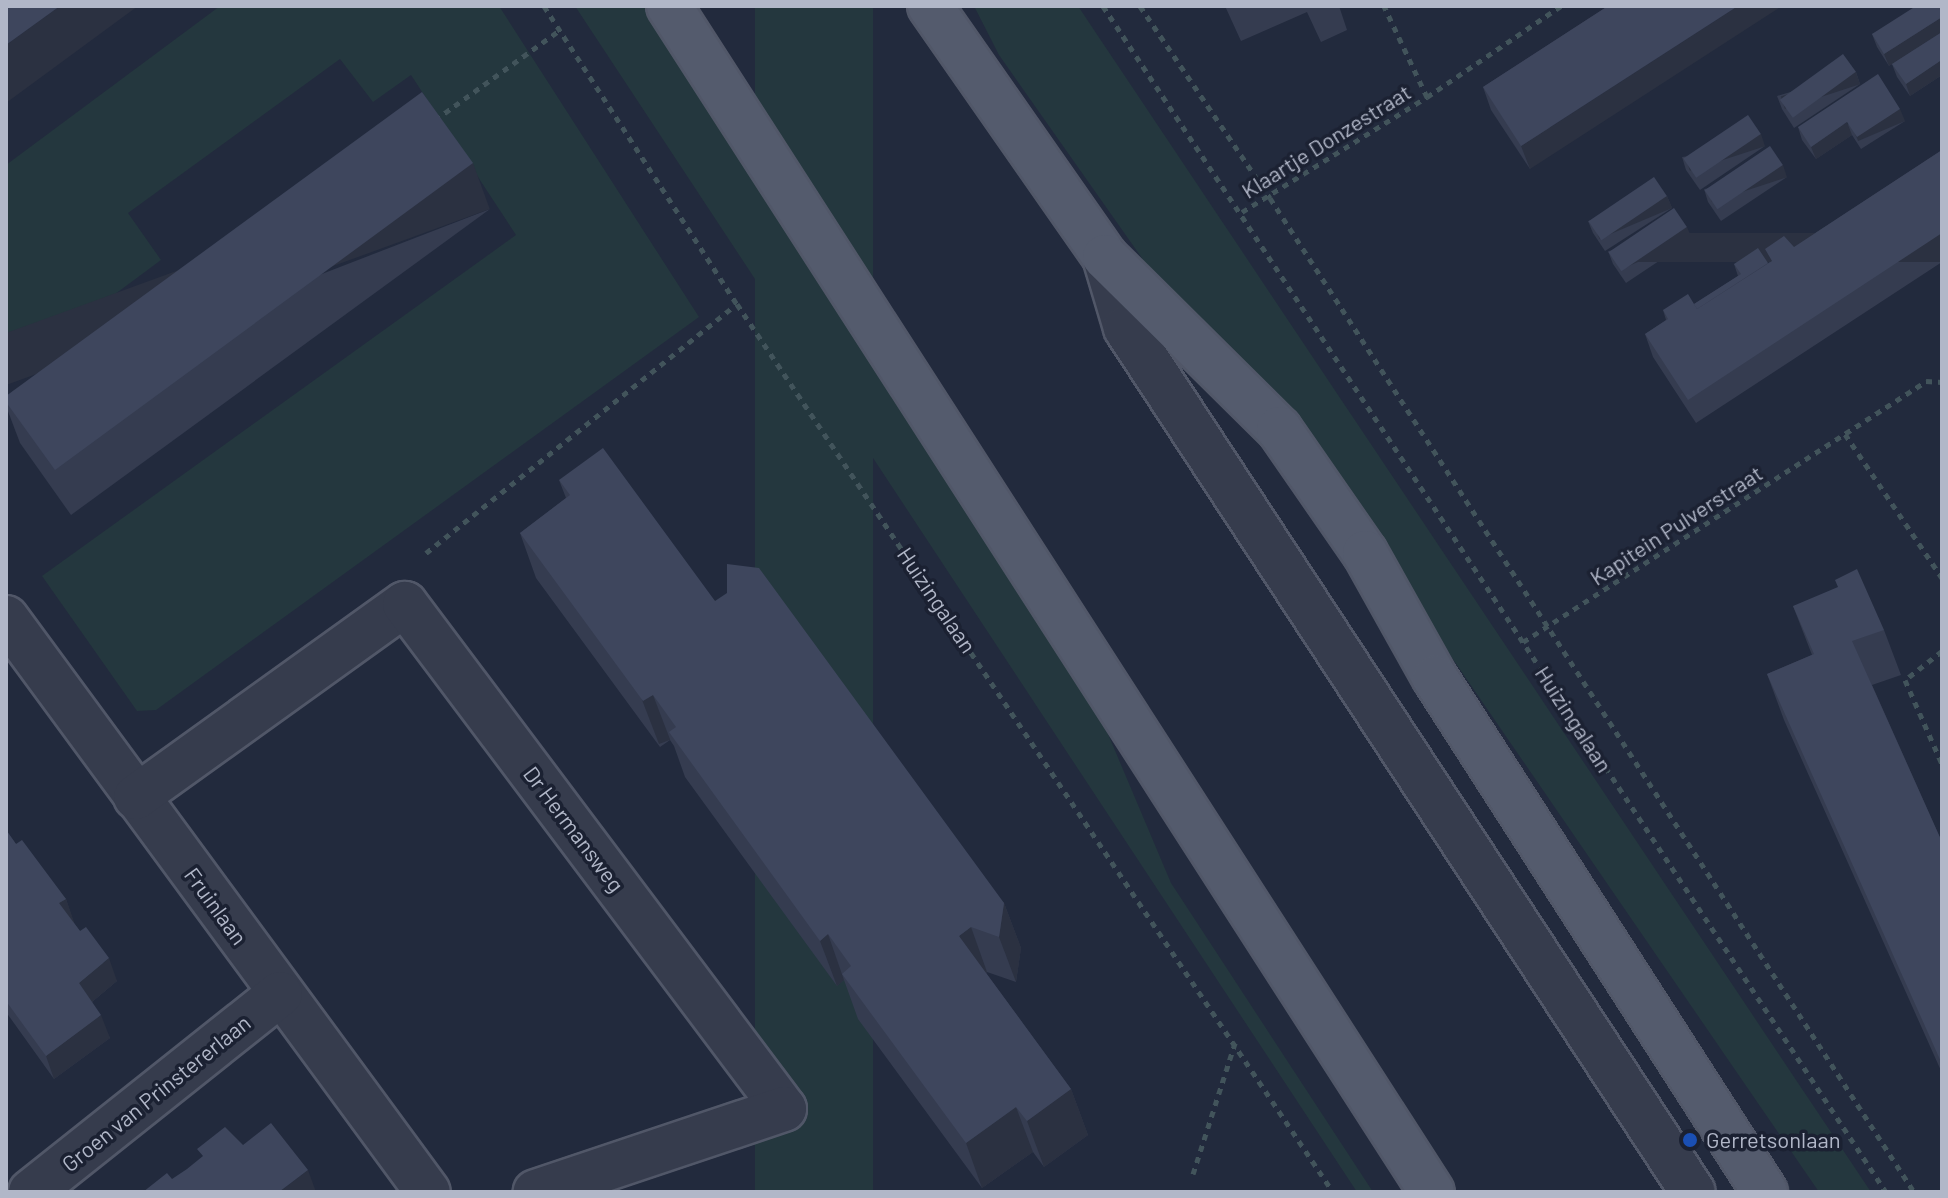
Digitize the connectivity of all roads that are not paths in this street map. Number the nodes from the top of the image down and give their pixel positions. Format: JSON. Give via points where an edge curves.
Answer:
{"nodes":[{"id":1,"x":669,"y":6,"type":"edge"},
{"id":2,"x":930,"y":6,"type":"edge"},
{"id":3,"x":1105,"y":257,"type":"junction"},
{"id":4,"x":6,"y":618,"type":"edge"},
{"id":5,"x":136,"y":797,"type":"junction"},
{"id":6,"x":280,"y":994,"type":"junction"},
{"id":7,"x":31,"y":1192,"type":"edge"},
{"id":8,"x":428,"y":1192,"type":"edge"},
{"id":9,"x":536,"y":1192,"type":"edge"},
{"id":10,"x":1432,"y":1192,"type":"edge"},
{"id":11,"x":1693,"y":1192,"type":"edge"},
{"id":12,"x":1765,"y":1192,"type":"edge"}],
"edges":[{"from":1,"to":10,"type":"main road"},
{"from":2,"to":3,"type":"main road"},
{"from":3,"to":11,"type":"street","via":[[1126,328]]},
{"from":3,"to":12,"type":"main road","via":[[1279,429],[1365,553],[1435,678]]},
{"from":4,"to":5,"type":"street","name":"Fruinlaan"},
{"from":5,"to":6,"type":"street","name":"Fruinlaan"},
{"from":5,"to":9,"type":"street","name":"Dr Hermansweg","via":[[405,604],[784,1109]]},
{"from":6,"to":7,"type":"street","name":"Groen van Prinstererlaan"},
{"from":6,"to":8,"type":"street","name":"Fruinlaan"}]}
